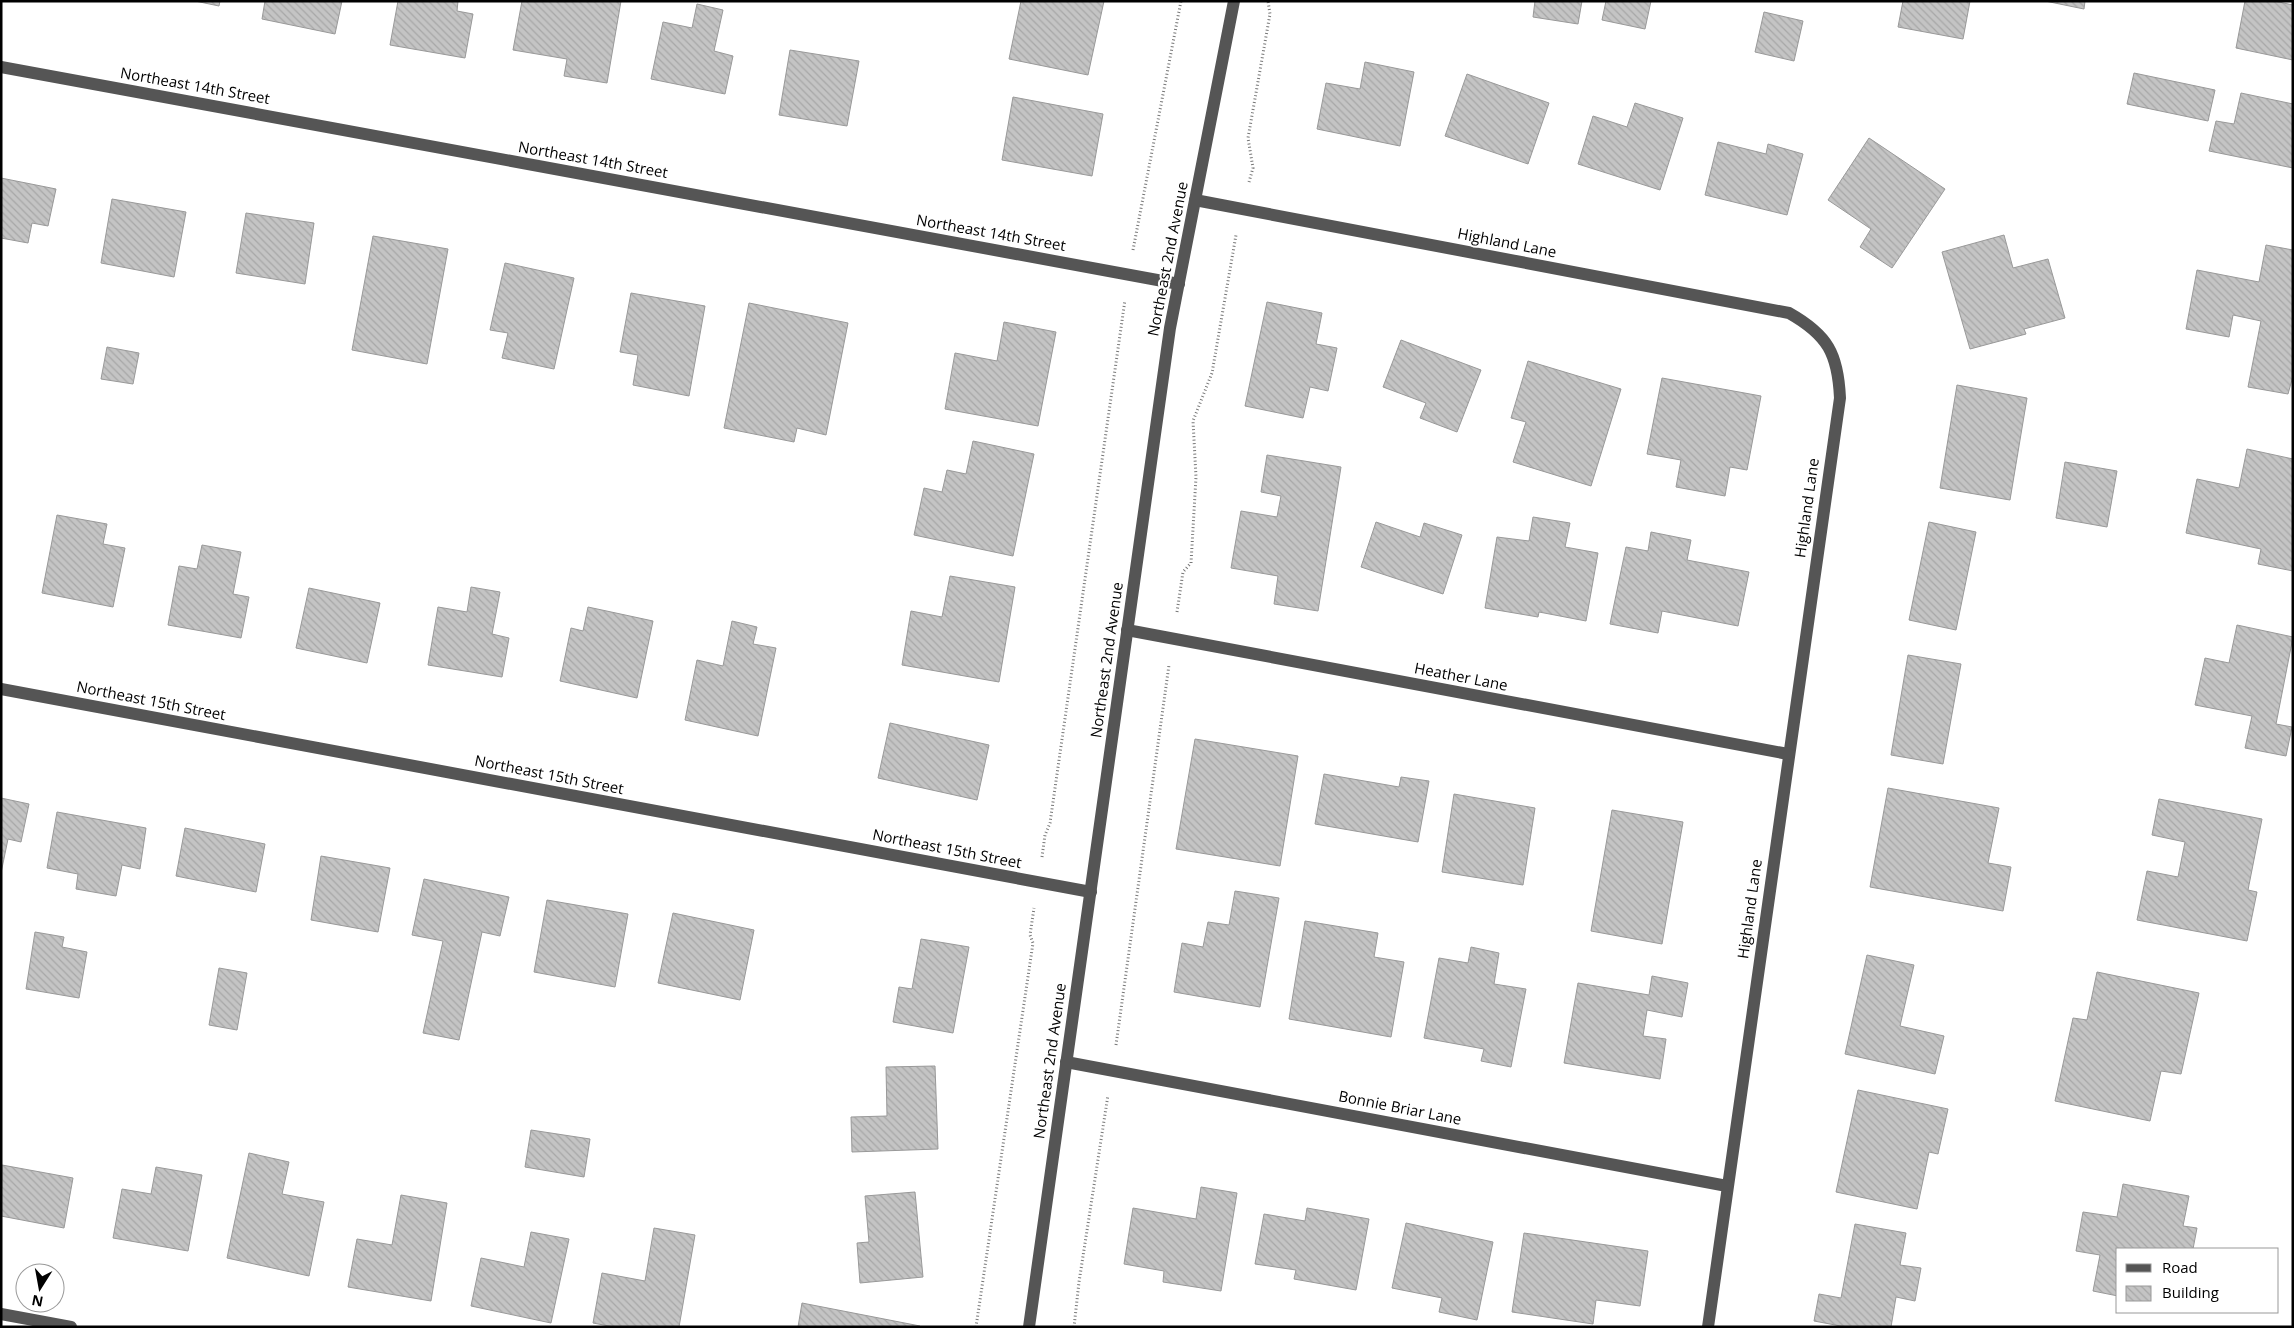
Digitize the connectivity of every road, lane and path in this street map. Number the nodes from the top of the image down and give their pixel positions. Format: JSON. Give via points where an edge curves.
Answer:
{"nodes":[{"id":1,"x":1181,"y":1,"type":"edge"},
{"id":2,"x":1234,"y":1,"type":"edge"},
{"id":3,"x":1,"y":67,"type":"edge"},
{"id":4,"x":1195,"y":200,"type":"junction"},
{"id":5,"x":1129,"y":275,"type":"junction"},
{"id":6,"x":1179,"y":284,"type":"junction"},
{"id":7,"x":1127,"y":630,"type":"junction"},
{"id":8,"x":1,"y":689,"type":"edge"},
{"id":9,"x":1788,"y":754,"type":"junction"},
{"id":10,"x":1038,"y":883,"type":"junction"},
{"id":11,"x":1090,"y":892,"type":"junction"},
{"id":12,"x":1066,"y":1062,"type":"junction"},
{"id":13,"x":1727,"y":1186,"type":"junction"},
{"id":14,"x":1,"y":1314,"type":"edge"},
{"id":15,"x":71,"y":1327,"type":"edge"},
{"id":16,"x":976,"y":1327,"type":"edge"},
{"id":17,"x":1029,"y":1327,"type":"edge"},
{"id":18,"x":1708,"y":1327,"type":"edge"}],
"edges":[{"from":1,"to":5,"type":"path"},
{"from":2,"to":4,"type":"street","name":"Northeast 2nd Avenue"},
{"from":3,"to":5,"type":"street","name":"Northeast 14th Street"},
{"from":4,"to":6,"type":"street","name":"Northeast 2nd Avenue"},
{"from":4,"to":9,"type":"street","name":"Highland Lane","via":[[1789,313],[1812,326],[1829,347],[1839,372],[1840,398]]},
{"from":5,"to":6,"type":"street","name":"Northeast 14th Street"},
{"from":5,"to":10,"type":"path","via":[[1050,824],[1045,835]]},
{"from":6,"to":7,"type":"street","name":"Northeast 2nd Avenue"},
{"from":7,"to":9,"type":"street","name":"Heather Lane"},
{"from":7,"to":11,"type":"street","name":"Northeast 2nd Avenue"},
{"from":8,"to":10,"type":"street","name":"Northeast 15th Street"},
{"from":9,"to":13,"type":"street","name":"Highland Lane"},
{"from":10,"to":11,"type":"street","name":"Northeast 15th Street"},
{"from":10,"to":16,"type":"path","via":[[1016,1067]]},
{"from":11,"to":12,"type":"street","name":"Northeast 2nd Avenue"},
{"from":12,"to":13,"type":"street","name":"Bonnie Briar Lane"},
{"from":12,"to":17,"type":"street","name":"Northeast 2nd Avenue"},
{"from":13,"to":18,"type":"street","name":"Highland Lane"},
{"from":14,"to":15,"type":"street"}]}
